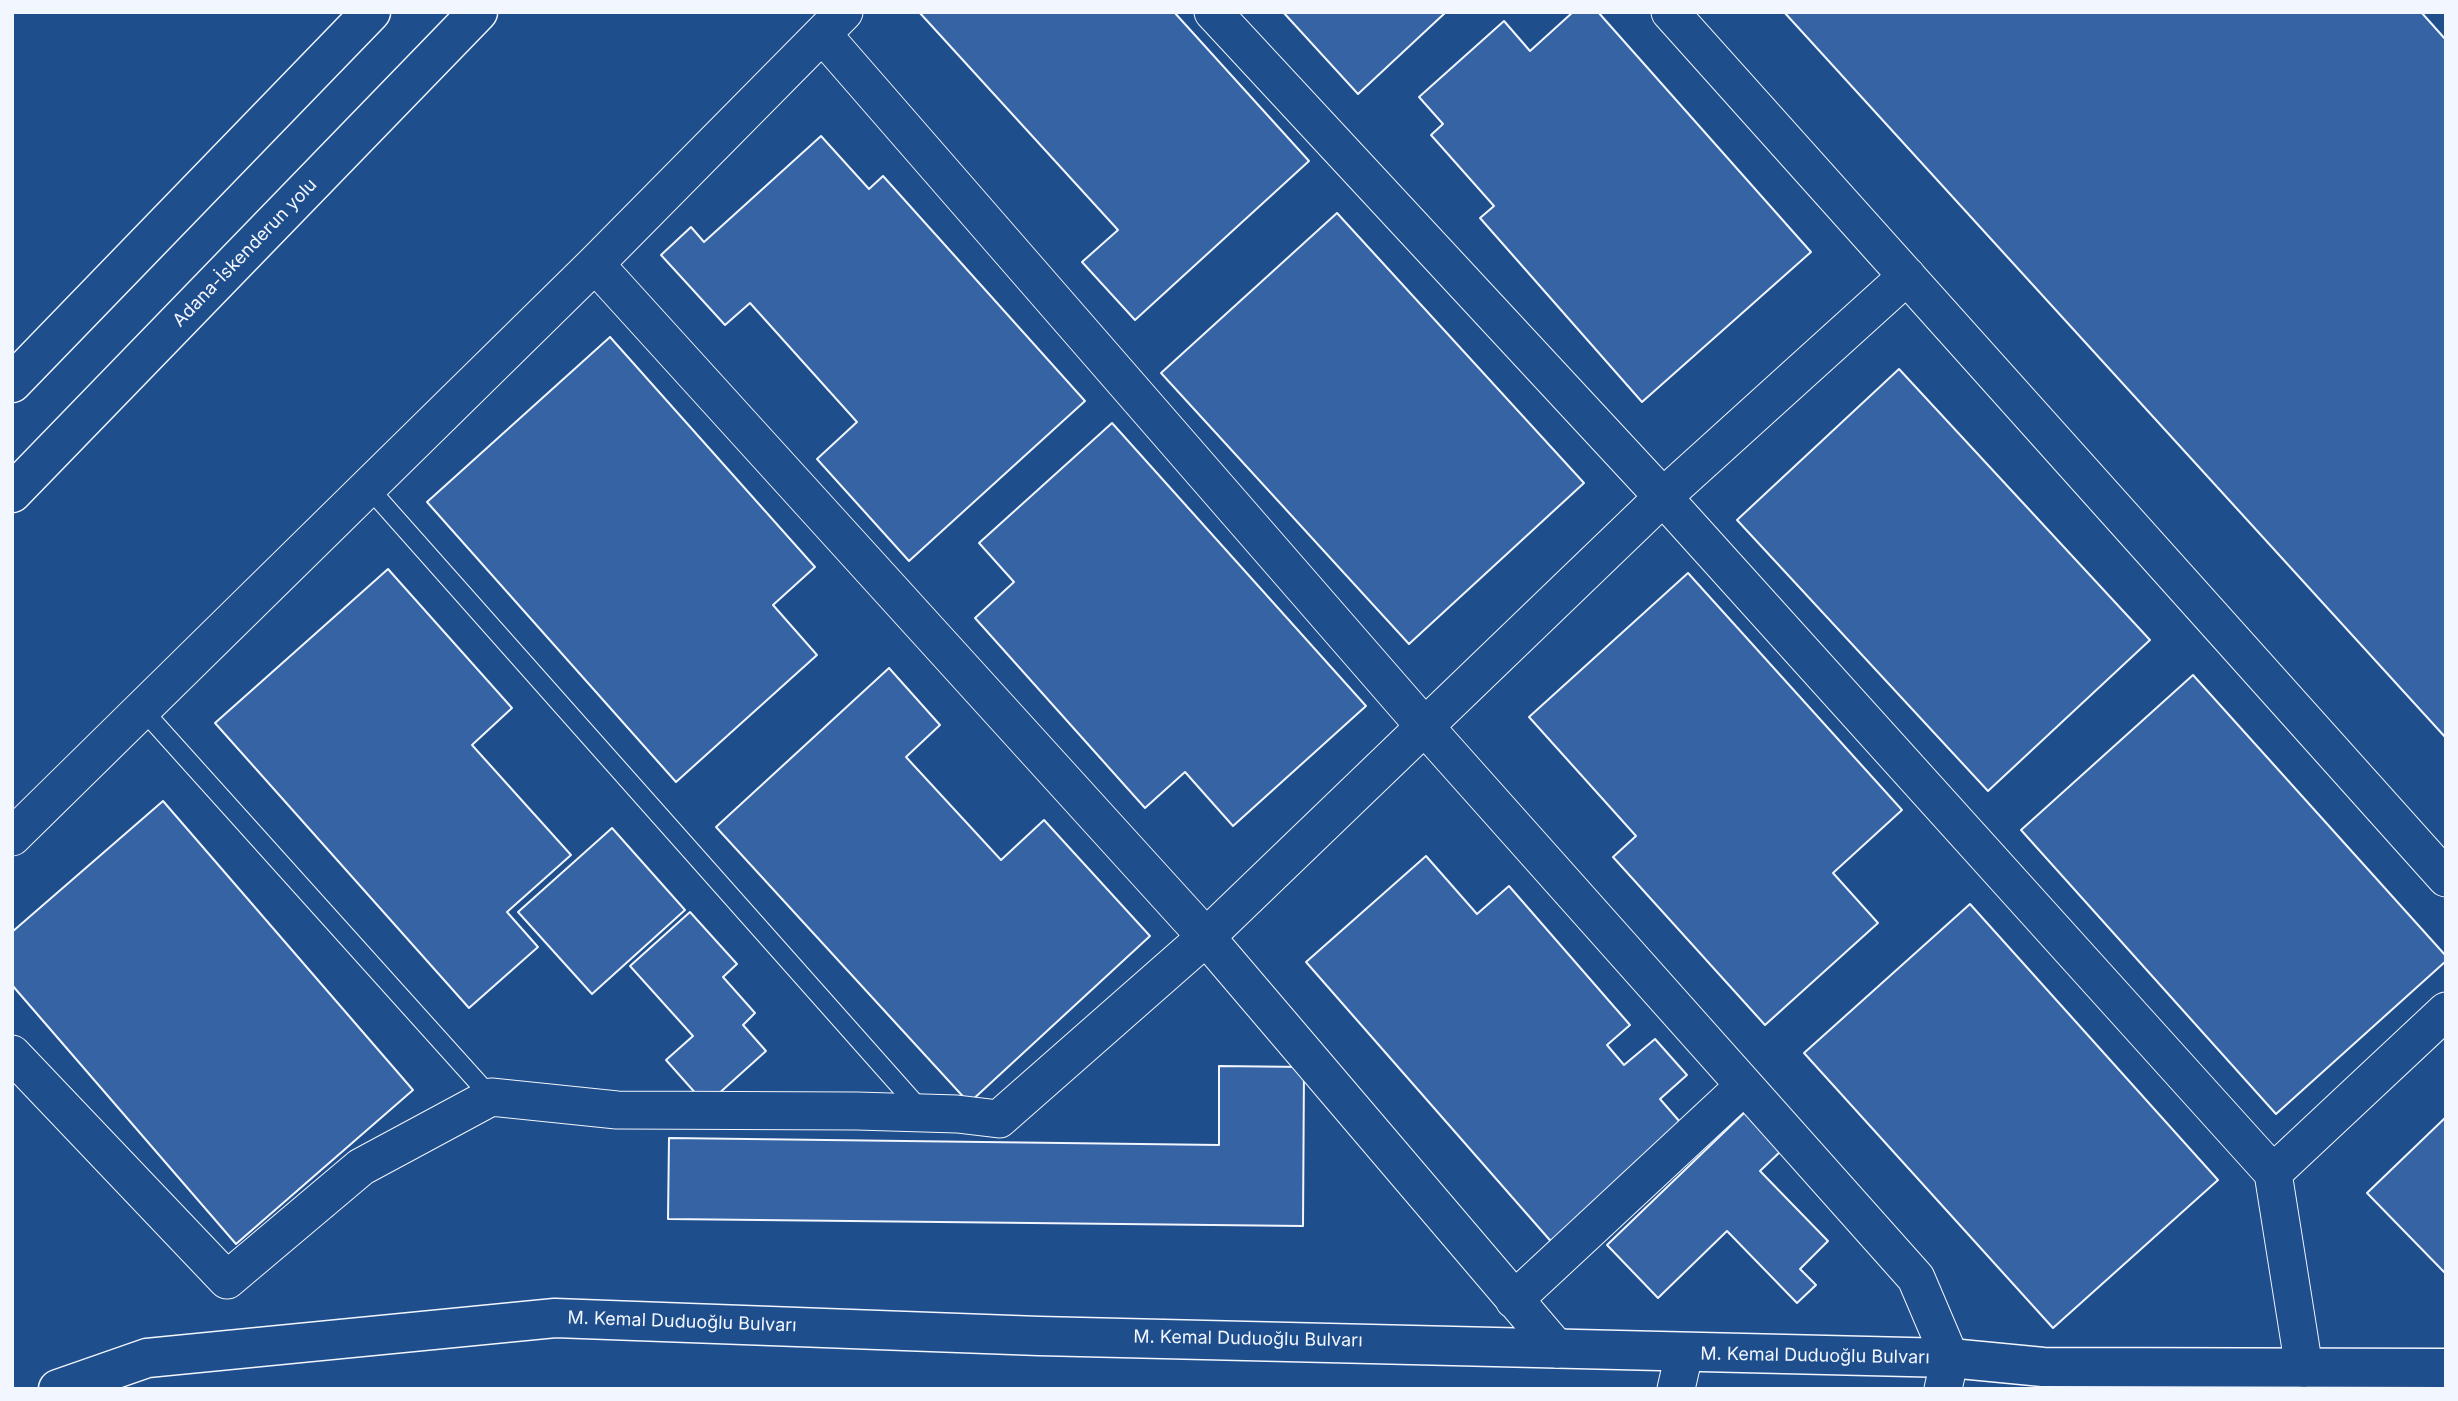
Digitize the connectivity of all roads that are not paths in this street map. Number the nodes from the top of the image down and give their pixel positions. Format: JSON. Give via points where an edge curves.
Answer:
{"nodes":[{"id":1,"x":371,"y":12,"type":"edge"},
{"id":2,"x":478,"y":12,"type":"edge"},
{"id":3,"x":1213,"y":12,"type":"edge"},
{"id":4,"x":1670,"y":12,"type":"edge"},
{"id":5,"x":833,"y":24,"type":"edge"},
{"id":6,"x":595,"y":264,"type":"junction"},
{"id":7,"x":1908,"y":276,"type":"junction"},
{"id":8,"x":12,"y":383,"type":"edge"},
{"id":9,"x":368,"y":487,"type":"junction"},
{"id":10,"x":12,"y":493,"type":"edge"},
{"id":11,"x":1663,"y":497,"type":"junction"},
{"id":12,"x":142,"y":709,"type":"junction"},
{"id":13,"x":1426,"y":728,"type":"junction"},
{"id":14,"x":12,"y":836,"type":"edge"},
{"id":15,"x":2446,"y":878,"type":"edge"},
{"id":16,"x":1206,"y":937,"type":"junction"},
{"id":17,"x":2446,"y":1011,"type":"edge"},
{"id":18,"x":12,"y":1054,"type":"edge"},
{"id":19,"x":1744,"y":1086,"type":"junction"},
{"id":20,"x":491,"y":1097,"type":"junction"},
{"id":21,"x":925,"y":1114,"type":"junction"},
{"id":22,"x":2273,"y":1172,"type":"junction"},
{"id":23,"x":1514,"y":1300,"type":"junction"},
{"id":24,"x":1557,"y":1349,"type":"junction"},
{"id":25,"x":2304,"y":1368,"type":"junction"},
{"id":26,"x":2446,"y":1368,"type":"edge"},
{"id":27,"x":1680,"y":1371,"type":"edge"},
{"id":28,"x":1946,"y":1373,"type":"edge"},
{"id":29,"x":2201,"y":1378,"type":"edge"},
{"id":30,"x":58,"y":1389,"type":"edge"}],
"edges":[{"from":1,"to":8,"type":"main road"},
{"from":2,"to":10,"type":"main road","name":"Adana-İskenderun yolu"},
{"from":3,"to":11,"type":"street"},
{"from":4,"to":7,"type":"street"},
{"from":5,"to":6,"type":"street"},
{"from":5,"to":13,"type":"street"},
{"from":6,"to":9,"type":"street"},
{"from":6,"to":16,"type":"street"},
{"from":7,"to":11,"type":"street"},
{"from":7,"to":15,"type":"street"},
{"from":9,"to":12,"type":"street"},
{"from":9,"to":21,"type":"lane"},
{"from":11,"to":13,"type":"street"},
{"from":11,"to":22,"type":"street"},
{"from":12,"to":14,"type":"street"},
{"from":12,"to":20,"type":"lane"},
{"from":13,"to":16,"type":"street"},
{"from":13,"to":19,"type":"street"},
{"from":16,"to":21,"type":"street","via":[[999,1119]]},
{"from":16,"to":23,"type":"street"},
{"from":17,"to":22,"type":"street"},
{"from":18,"to":20,"type":"street","via":[[227,1280],[361,1167]]},
{"from":19,"to":23,"type":"street"},
{"from":19,"to":28,"type":"street","via":[[1916,1278]]},
{"from":20,"to":21,"type":"street","via":[[617,1110]]},
{"from":22,"to":25,"type":"street"},
{"from":23,"to":24,"type":"street"},
{"from":24,"to":27,"type":"main road","name":"M. Kemal Duduoğlu Bulvarı"},
{"from":24,"to":30,"type":"main road","name":"M. Kemal Duduoğlu Bulvarı","via":[[555,1318],[147,1358]]},
{"from":25,"to":26,"type":"main road","name":"M. Kemal Duduoğlu Bulvarı"},
{"from":25,"to":29,"type":"main road","name":"M. Kemal Duduoğlu Bulvarı"},
{"from":27,"to":28,"type":"main road","name":"M. Kemal Duduoğlu Bulvarı"},
{"from":28,"to":29,"type":"main road","name":"M. Kemal Duduoğlu Bulvarı","via":[[2043,1367]]}]}
